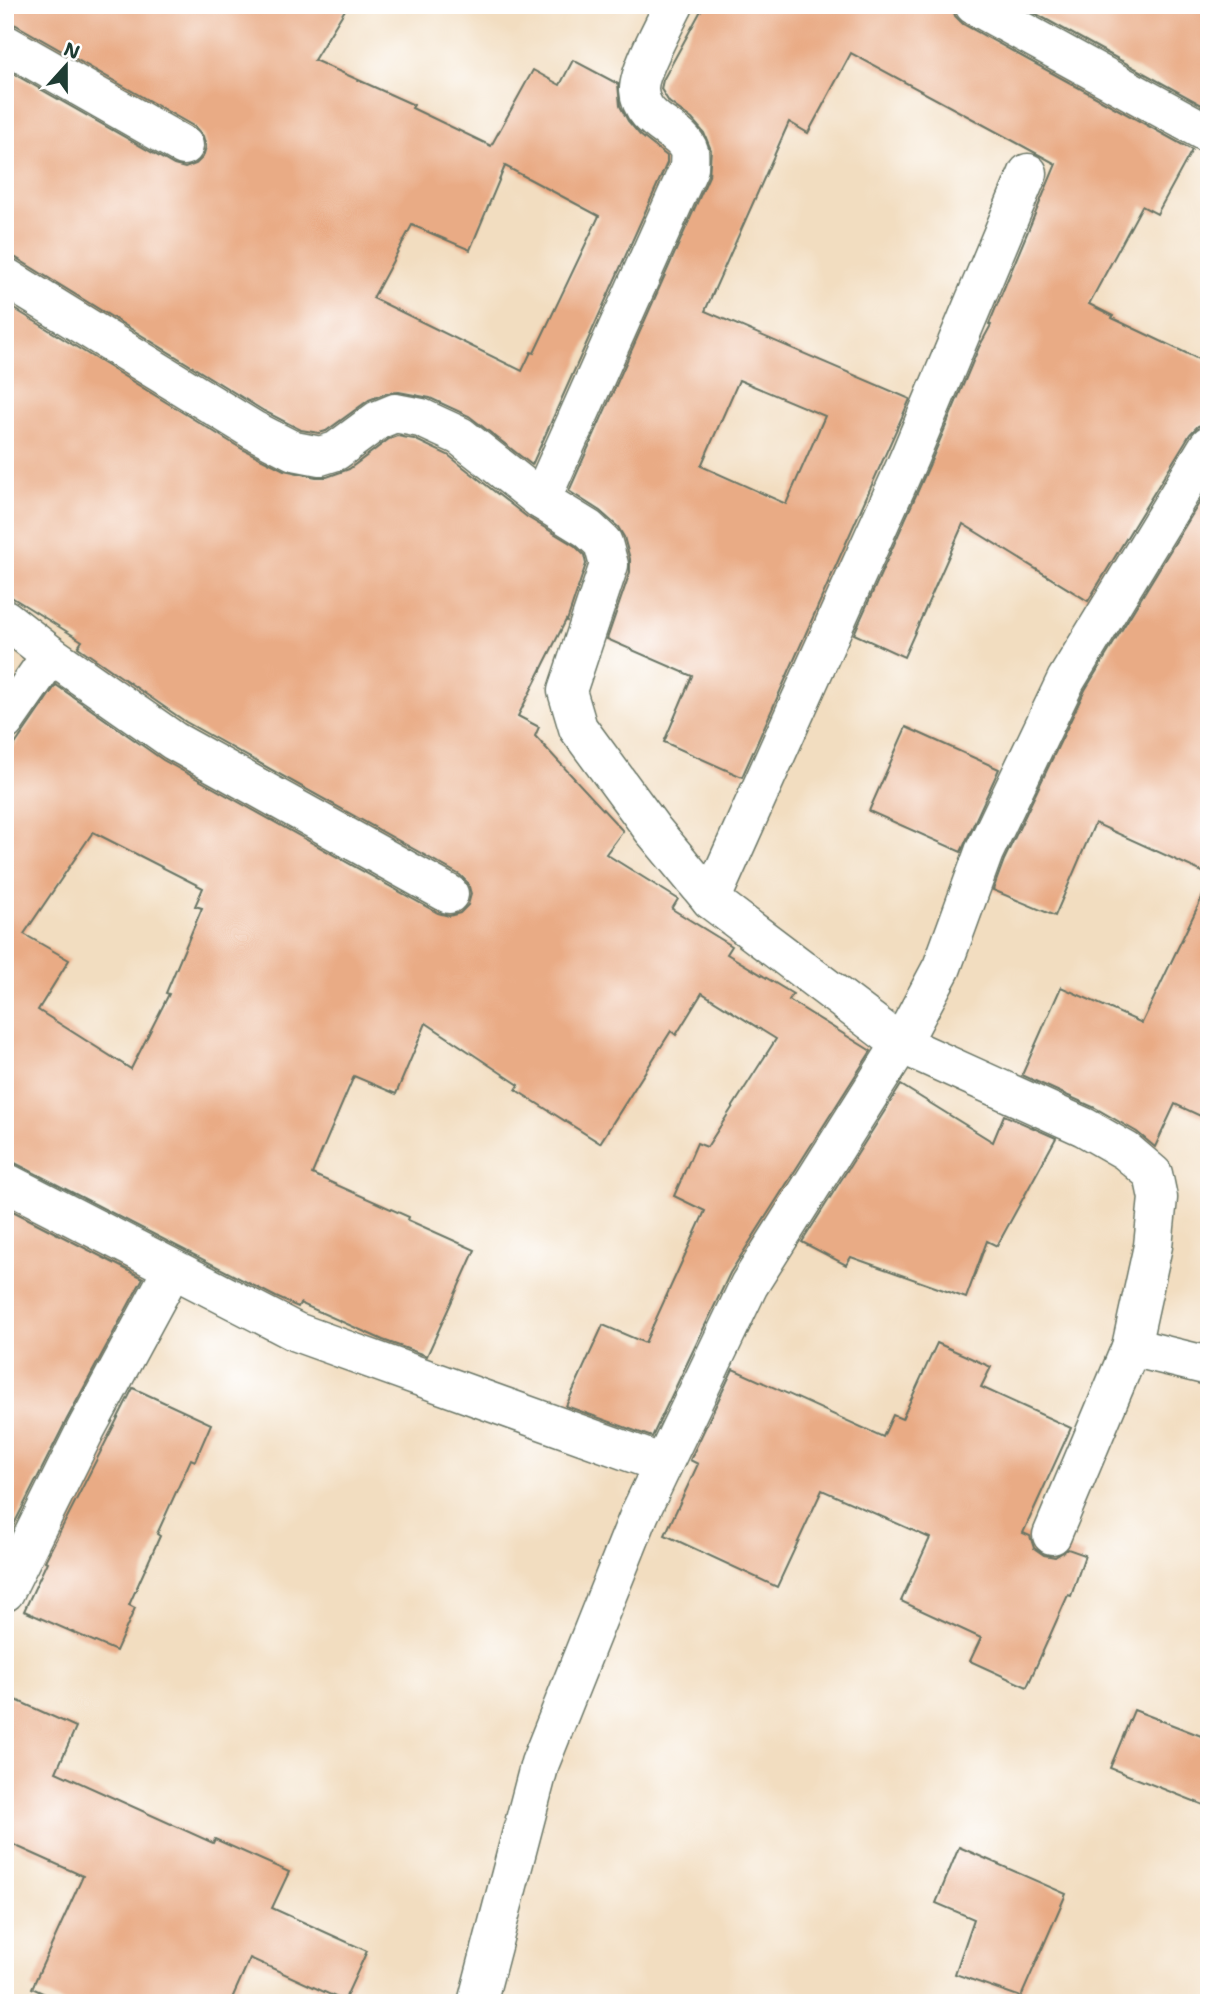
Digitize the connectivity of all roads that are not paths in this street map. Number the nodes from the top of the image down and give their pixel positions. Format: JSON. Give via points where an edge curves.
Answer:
{"nodes":[{"id":1,"x":674,"y":5,"type":"edge"},
{"id":2,"x":974,"y":5,"type":"edge"},
{"id":3,"x":5,"y":44,"type":"edge"},
{"id":4,"x":1209,"y":134,"type":"edge"},
{"id":5,"x":184,"y":146,"type":"dead end"},
{"id":6,"x":1028,"y":173,"type":"dead end"},
{"id":7,"x":5,"y":277,"type":"edge"},
{"id":8,"x":1209,"y":444,"type":"edge"},
{"id":9,"x":541,"y":500,"type":"junction"},
{"id":10,"x":5,"y":619,"type":"edge"},
{"id":11,"x":51,"y":655,"type":"junction"},
{"id":12,"x":5,"y":721,"type":"edge"},
{"id":13,"x":449,"y":894,"type":"dead end"},
{"id":14,"x":711,"y":900,"type":"junction"},
{"id":15,"x":901,"y":1044,"type":"junction"},
{"id":16,"x":5,"y":1182,"type":"edge"},
{"id":17,"x":172,"y":1270,"type":"junction"},
{"id":18,"x":1131,"y":1348,"type":"junction"},
{"id":19,"x":1209,"y":1366,"type":"edge"},
{"id":20,"x":663,"y":1464,"type":"junction"},
{"id":21,"x":1052,"y":1535,"type":"dead end"},
{"id":22,"x":5,"y":1592,"type":"edge"},
{"id":23,"x":477,"y":2003,"type":"edge"}],
"edges":[{"from":1,"to":9,"type":"street","via":[[639,88],[643,104],[656,122],[688,150],[689,168]]},
{"from":2,"to":4,"type":"street"},
{"from":3,"to":5,"type":"street"},
{"from":6,"to":14,"type":"street","via":[[909,458]]},
{"from":7,"to":9,"type":"street","via":[[293,450],[320,456],[336,452],[378,420],[395,413],[421,418],[460,436]]},
{"from":8,"to":15,"type":"street","via":[[1066,680],[984,852],[942,967]]},
{"from":9,"to":14,"type":"street","via":[[603,543],[609,565],[567,691],[578,728]]},
{"from":10,"to":11,"type":"street"},
{"from":11,"to":12,"type":"street"},
{"from":11,"to":13,"type":"street","via":[[174,741]]},
{"from":14,"to":15,"type":"street"},
{"from":15,"to":18,"type":"street","via":[[1084,1127],[1126,1151],[1153,1174],[1158,1198],[1153,1246]]},
{"from":15,"to":20,"type":"street","via":[[749,1285]]},
{"from":16,"to":17,"type":"street"},
{"from":17,"to":20,"type":"street","via":[[296,1332]]},
{"from":17,"to":22,"type":"street"},
{"from":18,"to":19,"type":"street"},
{"from":18,"to":21,"type":"street"},
{"from":20,"to":23,"type":"street","via":[[540,1763]]}]}
